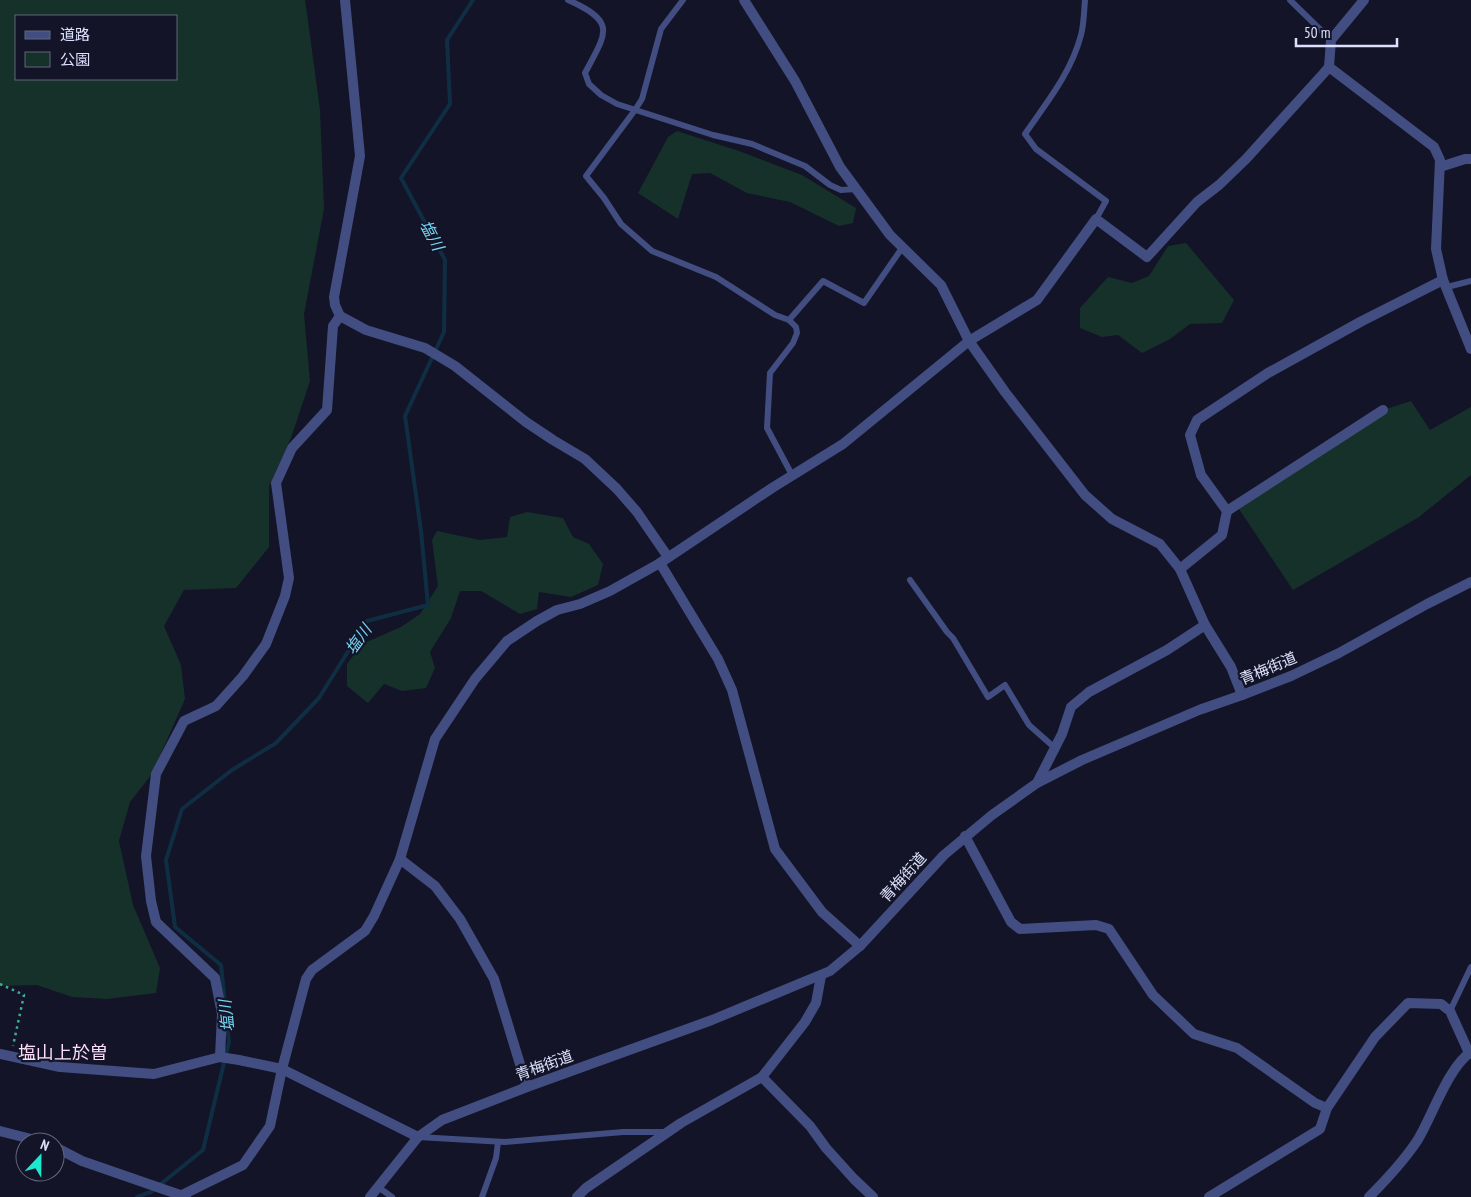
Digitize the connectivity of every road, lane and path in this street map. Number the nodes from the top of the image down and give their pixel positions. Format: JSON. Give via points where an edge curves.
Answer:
{"nodes":[{"id":1,"x":345,"y":0,"type":"edge"},
{"id":2,"x":568,"y":0,"type":"edge"},
{"id":3,"x":683,"y":0,"type":"edge"},
{"id":4,"x":744,"y":0,"type":"edge"},
{"id":5,"x":1085,"y":0,"type":"edge"},
{"id":6,"x":1290,"y":0,"type":"edge"},
{"id":7,"x":1364,"y":0,"type":"edge"},
{"id":8,"x":1331,"y":40,"type":"junction"},
{"id":9,"x":1329,"y":67,"type":"junction"},
{"id":10,"x":635,"y":110,"type":"junction"},
{"id":11,"x":1471,"y":148,"type":"edge"},
{"id":12,"x":1468,"y":159,"type":"edge"},
{"id":13,"x":1440,"y":167,"type":"junction"},
{"id":14,"x":856,"y":189,"type":"junction"},
{"id":15,"x":1096,"y":219,"type":"junction"},
{"id":16,"x":902,"y":248,"type":"junction"},
{"id":17,"x":1471,"y":281,"type":"edge"},
{"id":18,"x":1445,"y":284,"type":"junction"},
{"id":19,"x":340,"y":316,"type":"junction"},
{"id":20,"x":789,"y":320,"type":"junction"},
{"id":21,"x":969,"y":341,"type":"junction"},
{"id":22,"x":1471,"y":349,"type":"edge"},
{"id":23,"x":1383,"y":410,"type":"dead end"},
{"id":24,"x":792,"y":475,"type":"junction"},
{"id":25,"x":1227,"y":511,"type":"junction"},
{"id":26,"x":664,"y":560,"type":"junction"},
{"id":27,"x":1180,"y":570,"type":"junction"},
{"id":28,"x":910,"y":580,"type":"dead end"},
{"id":29,"x":1471,"y":582,"type":"edge"},
{"id":30,"x":1205,"y":625,"type":"junction"},
{"id":31,"x":1242,"y":696,"type":"junction"},
{"id":32,"x":1055,"y":748,"type":"junction"},
{"id":33,"x":1037,"y":783,"type":"junction"},
{"id":34,"x":965,"y":836,"type":"junction"},
{"id":35,"x":400,"y":859,"type":"junction"},
{"id":36,"x":860,"y":946,"type":"junction"},
{"id":37,"x":1471,"y":967,"type":"edge"},
{"id":38,"x":822,"y":976,"type":"junction"},
{"id":39,"x":0,"y":984,"type":"edge"},
{"id":40,"x":1450,"y":1011,"type":"junction"},
{"id":41,"x":1470,"y":1053,"type":"edge"},
{"id":42,"x":5,"y":1055,"type":"edge"},
{"id":43,"x":220,"y":1057,"type":"junction"},
{"id":44,"x":282,"y":1069,"type":"junction"},
{"id":45,"x":762,"y":1077,"type":"junction"},
{"id":46,"x":527,"y":1087,"type":"junction"},
{"id":47,"x":1327,"y":1108,"type":"junction"},
{"id":48,"x":0,"y":1131,"type":"edge"},
{"id":49,"x":668,"y":1132,"type":"junction"},
{"id":50,"x":15,"y":1135,"type":"edge"},
{"id":51,"x":418,"y":1137,"type":"junction"},
{"id":52,"x":498,"y":1142,"type":"junction"},
{"id":53,"x":65,"y":1153,"type":"edge"},
{"id":54,"x":378,"y":1187,"type":"junction"},
{"id":55,"x":181,"y":1196,"type":"edge"},
{"id":56,"x":370,"y":1197,"type":"edge"},
{"id":57,"x":392,"y":1197,"type":"edge"},
{"id":58,"x":482,"y":1197,"type":"edge"},
{"id":59,"x":577,"y":1197,"type":"edge"},
{"id":60,"x":874,"y":1197,"type":"edge"},
{"id":61,"x":1209,"y":1197,"type":"edge"},
{"id":62,"x":1369,"y":1197,"type":"edge"}],
"edges":[{"from":1,"to":19,"type":"street","via":[[360,156],[334,297]]},
{"from":2,"to":10,"type":"lane","via":[[593,14],[604,29],[585,72],[589,84],[609,100]]},
{"from":3,"to":10,"type":"lane","via":[[661,29],[642,98]]},
{"from":4,"to":14,"type":"street","via":[[795,81],[840,167]]},
{"from":5,"to":15,"type":"lane","via":[[1082,34],[1072,60],[1063,80],[1025,134],[1036,148],[1106,201]]},
{"from":6,"to":8,"type":"lane"},
{"from":7,"to":8,"type":"street"},
{"from":8,"to":9,"type":"street"},
{"from":9,"to":13,"type":"street","via":[[1434,147]]},
{"from":9,"to":15,"type":"street","via":[[1246,159],[1196,202],[1147,257]]},
{"from":10,"to":14,"type":"lane","via":[[752,144],[805,166],[841,190]]},
{"from":10,"to":20,"type":"lane","via":[[586,176],[622,224],[652,251],[716,277]]},
{"from":11,"to":12,"type":"street"},
{"from":12,"to":13,"type":"street"},
{"from":13,"to":18,"type":"street","via":[[1436,249]]},
{"from":14,"to":16,"type":"street"},
{"from":15,"to":21,"type":"street","via":[[1036,300]]},
{"from":16,"to":20,"type":"lane","via":[[864,303],[823,281]]},
{"from":16,"to":21,"type":"street","via":[[941,285]]},
{"from":17,"to":18,"type":"lane"},
{"from":18,"to":22,"type":"street"},
{"from":18,"to":25,"type":"street","via":[[1268,373],[1197,420],[1190,435],[1200,475]]},
{"from":19,"to":26,"type":"street","via":[[366,330],[424,348],[455,366],[526,422],[585,459],[618,489],[637,512]]},
{"from":19,"to":43,"type":"street","via":[[333,326],[327,410],[292,448],[276,483],[289,578],[266,644],[244,676],[216,706],[184,721],[156,774],[146,856],[151,901],[156,922],[215,978],[222,1014]]},
{"from":20,"to":24,"type":"lane","via":[[797,333],[770,373],[767,428]]},
{"from":21,"to":24,"type":"street","via":[[843,444]]},
{"from":21,"to":27,"type":"street","via":[[1085,495],[1112,519],[1160,544]]},
{"from":23,"to":25,"type":"street"},
{"from":24,"to":26,"type":"street"},
{"from":25,"to":27,"type":"street","via":[[1222,534]]},
{"from":26,"to":35,"type":"street","via":[[610,592],[556,610],[507,641],[475,679],[435,739]]},
{"from":26,"to":36,"type":"street","via":[[732,690],[775,848],[822,912]]},
{"from":27,"to":30,"type":"street"},
{"from":28,"to":32,"type":"lane","via":[[953,638],[988,697],[1004,686],[1029,725]]},
{"from":29,"to":31,"type":"street","name":"青梅街道","via":[[1339,653]]},
{"from":30,"to":31,"type":"street","via":[[1231,667]]},
{"from":30,"to":32,"type":"street","via":[[1167,650],[1089,692],[1071,707]]},
{"from":31,"to":33,"type":"street","name":"青梅街道","via":[[1199,710]]},
{"from":32,"to":33,"type":"street"},
{"from":33,"to":34,"type":"street","name":"青梅街道"},
{"from":34,"to":36,"type":"street","name":"青梅街道"},
{"from":34,"to":47,"type":"street","via":[[1011,922],[1020,929],[1096,925],[1109,929],[1153,995],[1194,1034],[1237,1048],[1315,1104]]},
{"from":35,"to":44,"type":"street","via":[[365,931],[312,970],[306,979]]},
{"from":35,"to":46,"type":"street","via":[[435,886],[460,919],[494,979]]},
{"from":36,"to":38,"type":"street","name":"青梅街道"},
{"from":37,"to":40,"type":"lane"},
{"from":38,"to":45,"type":"street","via":[[816,1003],[805,1022]]},
{"from":38,"to":46,"type":"street","name":"青梅街道"},
{"from":39,"to":42,"type":"path","via":[[24,996]]},
{"from":40,"to":41,"type":"street"},
{"from":40,"to":47,"type":"street","via":[[1441,1004],[1408,1003],[1375,1037]]},
{"from":41,"to":62,"type":"street","via":[[1441,1093],[1399,1168]]},
{"from":42,"to":43,"type":"street","via":[[60,1067],[154,1074]]},
{"from":43,"to":44,"type":"street"},
{"from":44,"to":51,"type":"street"},
{"from":44,"to":55,"type":"street","via":[[270,1126],[244,1165]]},
{"from":45,"to":49,"type":"street"},
{"from":45,"to":60,"type":"street"},
{"from":46,"to":51,"type":"street","name":"青梅街道","via":[[442,1120]]},
{"from":47,"to":61,"type":"street","via":[[1320,1129]]},
{"from":48,"to":50,"type":"street"},
{"from":49,"to":52,"type":"lane","via":[[623,1132]]},
{"from":49,"to":59,"type":"street"},
{"from":51,"to":52,"type":"lane"},
{"from":51,"to":54,"type":"street","name":"青梅街道"},
{"from":52,"to":58,"type":"lane","via":[[496,1158]]},
{"from":53,"to":55,"type":"street","via":[[82,1162]]},
{"from":54,"to":56,"type":"street","name":"青梅街道"},
{"from":54,"to":57,"type":"lane"}]}
